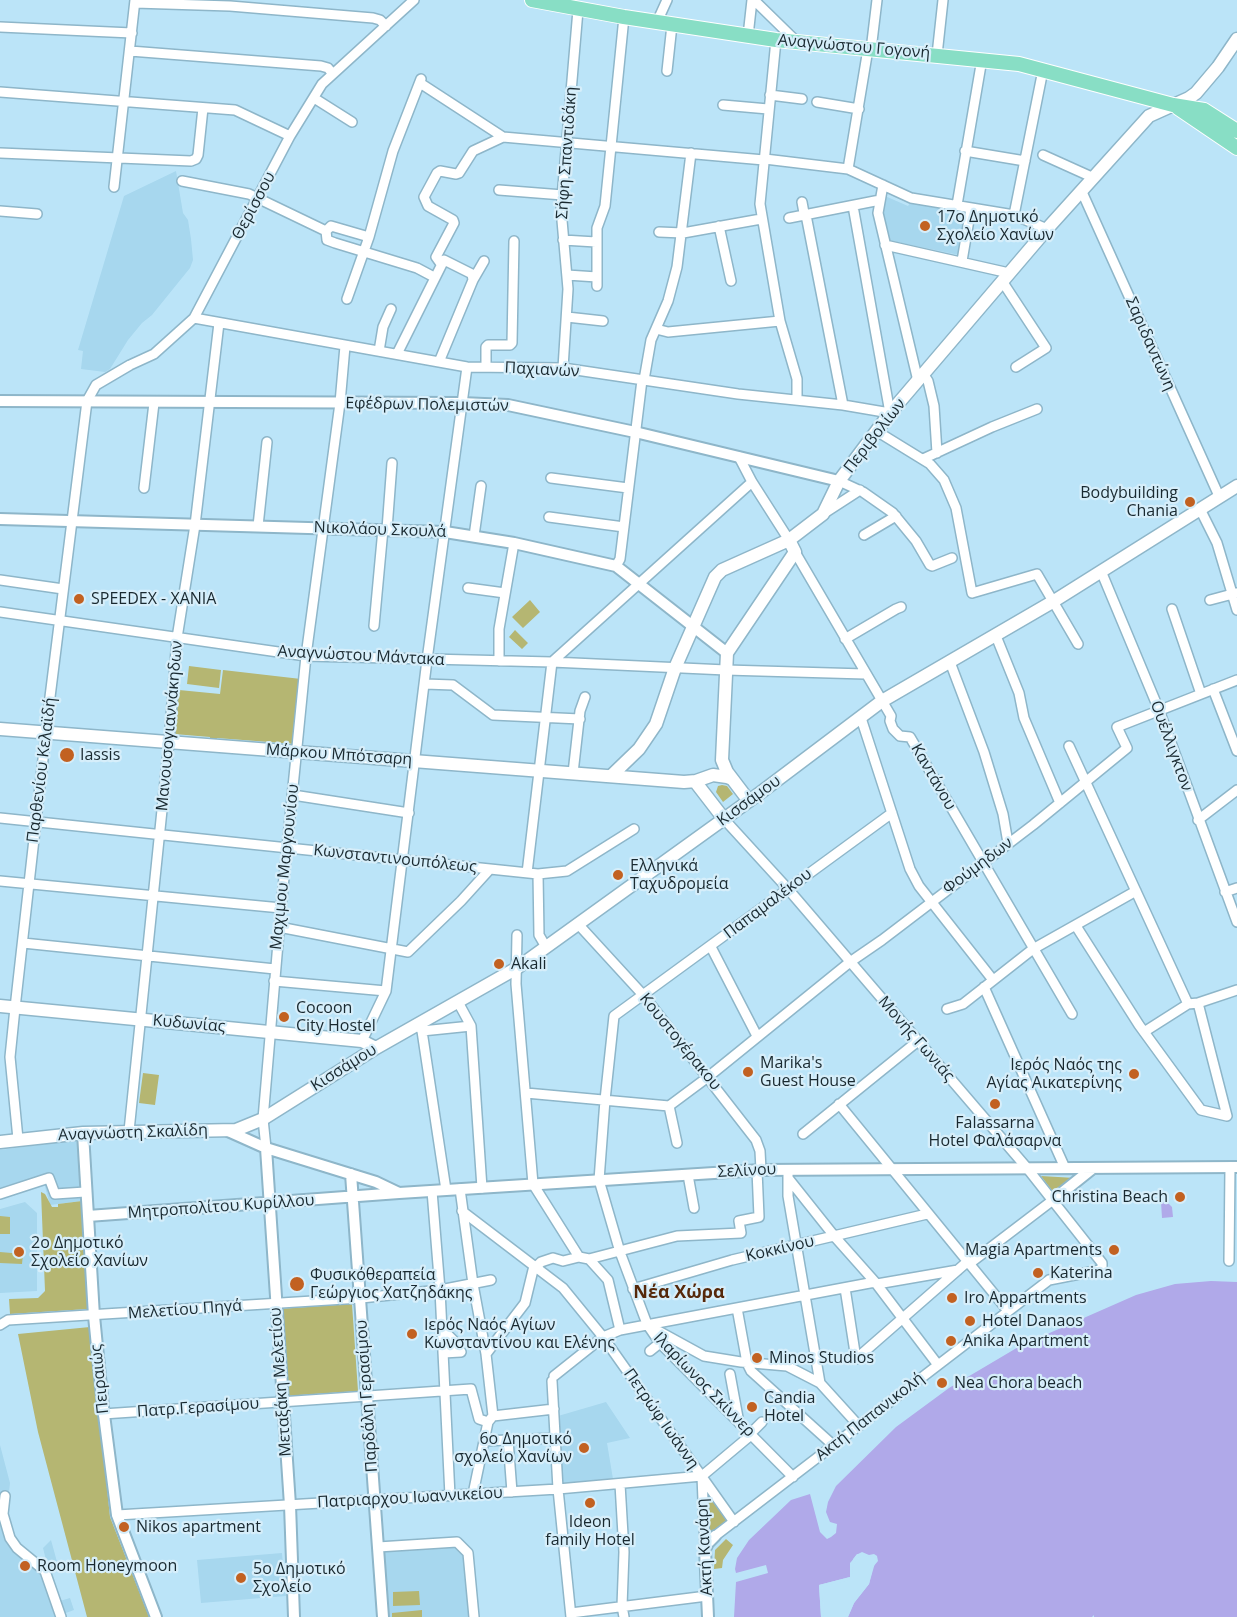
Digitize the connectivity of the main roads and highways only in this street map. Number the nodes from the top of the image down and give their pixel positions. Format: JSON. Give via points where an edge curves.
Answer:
{"nodes":[{"id":1,"x":532,"y":0,"type":"edge"},
{"id":2,"x":559,"y":3,"type":"edge"},
{"id":3,"x":597,"y":6,"type":"edge"},
{"id":4,"x":1237,"y":39,"type":"edge"},
{"id":5,"x":1173,"y":105,"type":"junction"},
{"id":6,"x":1237,"y":131,"type":"edge"},
{"id":7,"x":1237,"y":148,"type":"edge"},
{"id":8,"x":1237,"y":486,"type":"edge"},
{"id":9,"x":789,"y":540,"type":"junction"},
{"id":10,"x":0,"y":729,"type":"edge"},
{"id":11,"x":722,"y":760,"type":"junction"},
{"id":12,"x":611,"y":776,"type":"junction"},
{"id":13,"x":707,"y":779,"type":"junction"},
{"id":14,"x":732,"y":779,"type":"junction"},
{"id":15,"x":749,"y":801,"type":"junction"},
{"id":16,"x":724,"y":819,"type":"junction"},
{"id":17,"x":0,"y":1006,"type":"edge"},
{"id":18,"x":376,"y":1048,"type":"junction"},
{"id":19,"x":263,"y":1119,"type":"joint"},
{"id":20,"x":0,"y":1142,"type":"edge"}],
"edges":[{"from":1,"to":2,"type":"main road","name":"Αναγνώστου Γογονή"},
{"from":2,"to":3,"type":"main road","name":"Αναγνώστου Γογονή","via":[[578,9]]},
{"from":3,"to":5,"type":"main road","name":"Αναγνώστου Γογονή","via":[[624,17],[776,40],[1019,64]]},
{"from":4,"to":5,"type":"main road","name":"Περιβολίων","via":[[1196,93]]},
{"from":5,"to":6,"type":"main road","name":"Αναγνώστου Γογονή","via":[[1204,110]]},
{"from":5,"to":7,"type":"main road","name":"Αναγνώστου Γογονή"},
{"from":5,"to":9,"type":"main road","name":"Περιβολίων","via":[[1149,116],[1047,229],[890,413],[839,482],[823,514]]},
{"from":8,"to":15,"type":"main road","name":"Κισσάμου","via":[[1054,601],[882,701]]},
{"from":9,"to":11,"type":"main road","via":[[795,552],[727,652]]},
{"from":9,"to":12,"type":"main road","name":"Περιβολίων","via":[[722,570],[715,577],[650,736]]},
{"from":10,"to":12,"type":"main road","name":"Μάρκου Μπότσαρη"},
{"from":11,"to":13,"type":"main road"},
{"from":11,"to":14,"type":"main road"},
{"from":12,"to":13,"type":"main road","name":"Μάρκου Μπότσαρη"},
{"from":13,"to":14,"type":"main road","name":"Μάρκου Μπότσαρη"},
{"from":13,"to":16,"type":"main road"},
{"from":14,"to":15,"type":"main road"},
{"from":15,"to":16,"type":"main road","name":"Κισσάμου"},
{"from":16,"to":18,"type":"main road","name":"Κισσάμου","via":[[517,968],[420,1028]]},
{"from":17,"to":18,"type":"main road","name":"Κυδωνίας","via":[[362,1041]]},
{"from":18,"to":19,"type":"main road","name":"Κισσάμου"},
{"from":19,"to":20,"type":"main road","name":"Αναγνώστη Σκαλίδη","via":[[228,1131],[83,1133]]}]}
